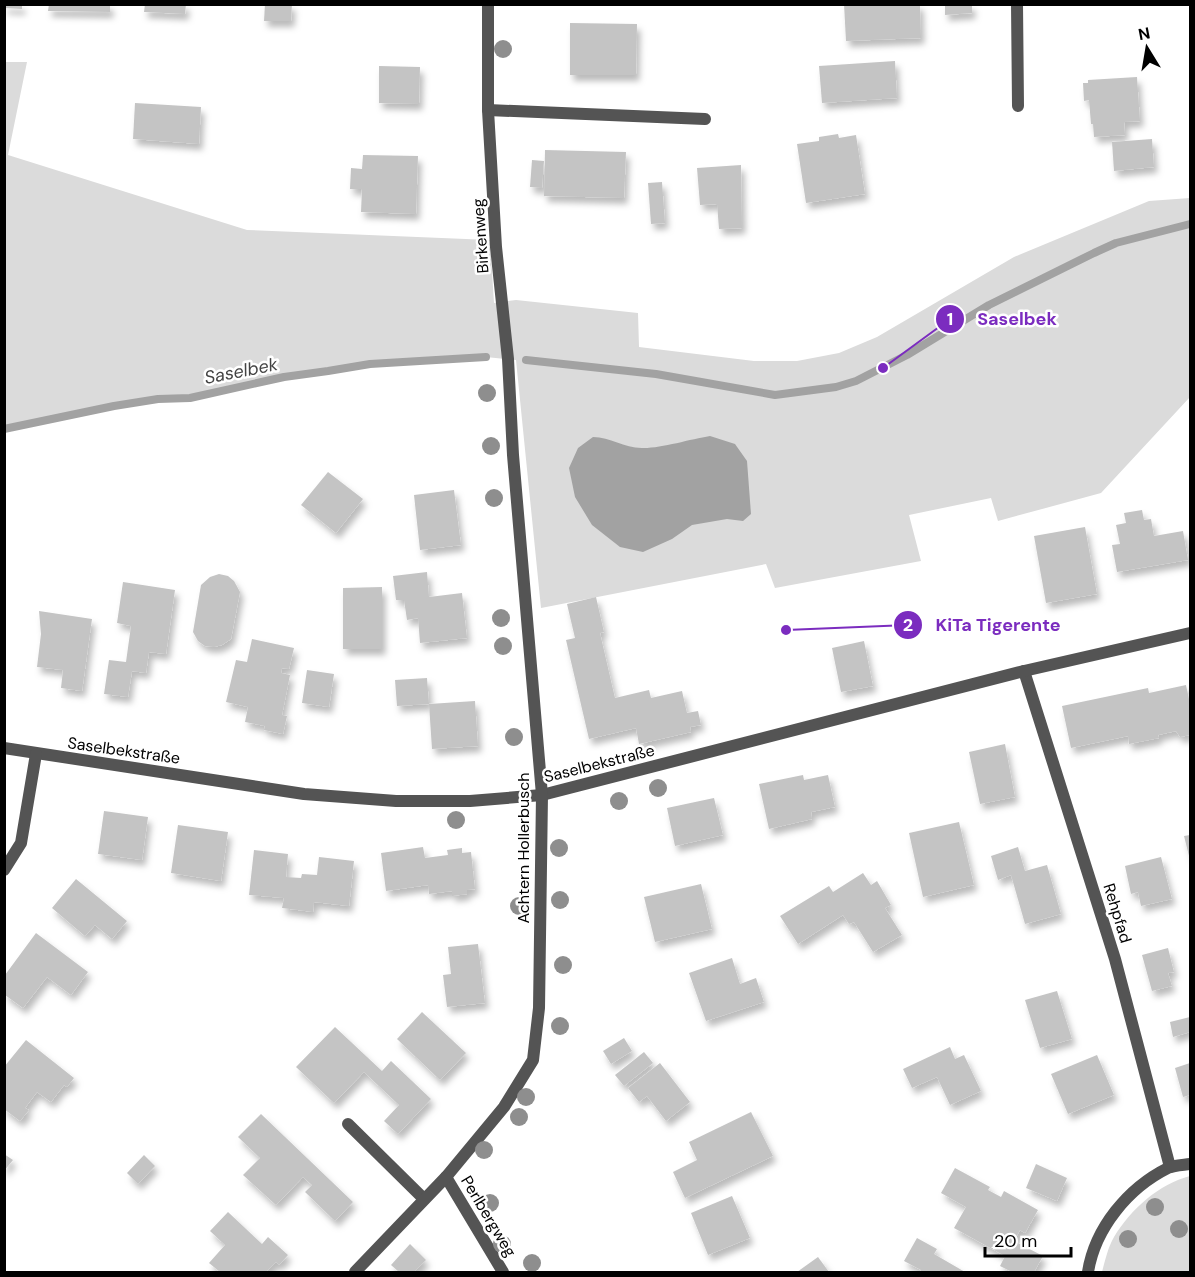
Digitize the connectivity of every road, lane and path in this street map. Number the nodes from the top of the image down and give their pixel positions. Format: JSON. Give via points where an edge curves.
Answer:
{"nodes":[{"id":1,"x":488,"y":4,"type":"edge"},
{"id":2,"x":1017,"y":4,"type":"edge"},
{"id":3,"x":1018,"y":106,"type":"dead end"},
{"id":4,"x":488,"y":110,"type":"junction"},
{"id":5,"x":705,"y":119,"type":"dead end"},
{"id":6,"x":508,"y":359,"type":"joint"},
{"id":7,"x":1191,"y":633,"type":"edge"},
{"id":8,"x":1024,"y":671,"type":"junction"},
{"id":9,"x":4,"y":748,"type":"edge"},
{"id":10,"x":36,"y":754,"type":"junction"},
{"id":11,"x":542,"y":795,"type":"junction"},
{"id":12,"x":4,"y":870,"type":"edge"},
{"id":13,"x":348,"y":1124,"type":"dead end"},
{"id":14,"x":1191,"y":1164,"type":"edge"},
{"id":15,"x":1170,"y":1167,"type":"junction"},
{"id":16,"x":446,"y":1177,"type":"junction"},
{"id":17,"x":424,"y":1199,"type":"junction"},
{"id":18,"x":355,"y":1272,"type":"edge"},
{"id":19,"x":503,"y":1272,"type":"edge"},
{"id":20,"x":1088,"y":1272,"type":"edge"}],
"edges":[{"from":1,"to":4,"type":"street","name":"Birkenweg"},
{"from":2,"to":3,"type":"street"},
{"from":4,"to":5,"type":"street"},
{"from":4,"to":6,"type":"street","name":"Birkenweg"},
{"from":6,"to":11,"type":"street","name":"Achtern Hollerbusch"},
{"from":7,"to":8,"type":"street","name":"Saselbekstraße"},
{"from":8,"to":11,"type":"street","name":"Saselbekstraße"},
{"from":8,"to":15,"type":"street","name":"Rehpfad","via":[[1115,959]]},
{"from":9,"to":10,"type":"street","name":"Saselbekstraße"},
{"from":10,"to":11,"type":"street","name":"Saselbekstraße","via":[[304,794],[396,801],[470,801]]},
{"from":10,"to":12,"type":"street","via":[[21,843]]},
{"from":11,"to":16,"type":"street","name":"Achtern Hollerbusch","via":[[539,1008],[533,1060],[504,1107]]},
{"from":13,"to":17,"type":"street"},
{"from":14,"to":15,"type":"street"},
{"from":15,"to":20,"type":"street","via":[[1135,1189],[1106,1224]]},
{"from":16,"to":17,"type":"street","name":"Achtern Hollerbusch"},
{"from":16,"to":19,"type":"street","name":"Perlbergweg"},
{"from":17,"to":18,"type":"street","name":"Achtern Hollerbusch"}]}
